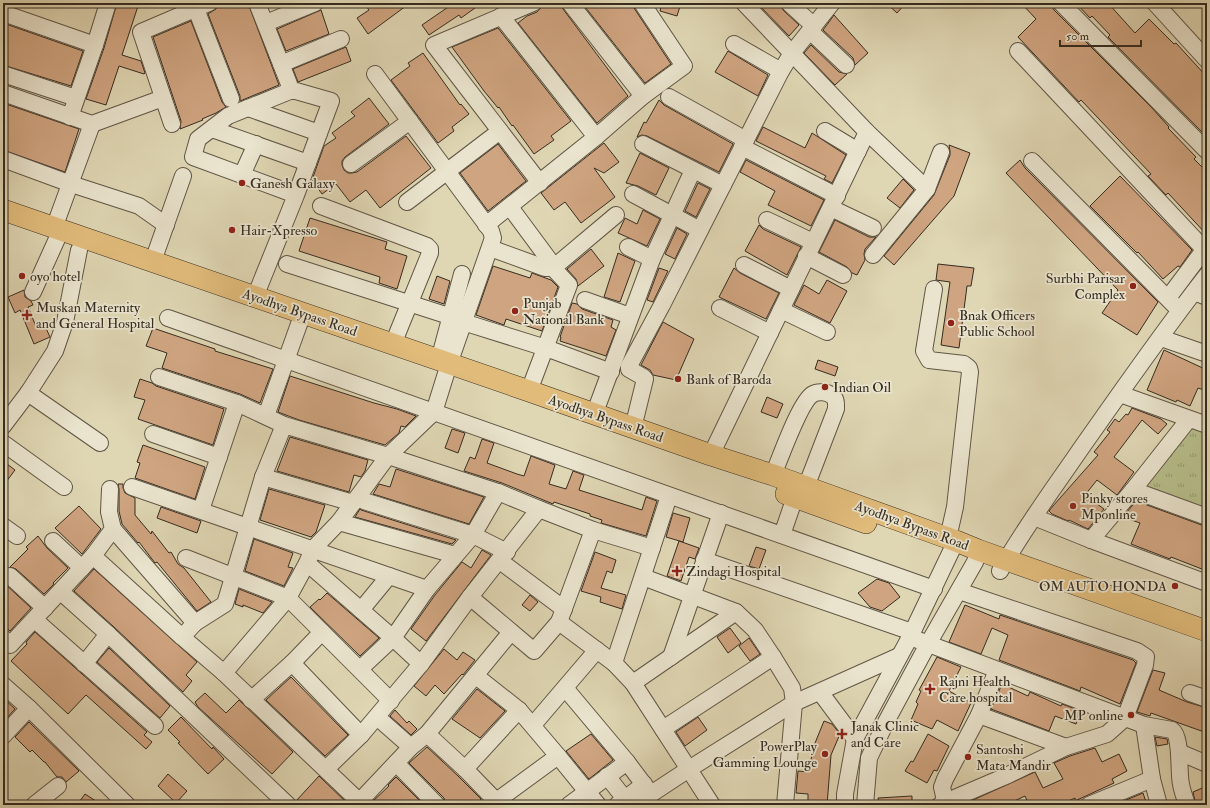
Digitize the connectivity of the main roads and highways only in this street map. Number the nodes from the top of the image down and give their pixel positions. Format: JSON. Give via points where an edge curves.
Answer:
{"nodes":[{"id":1,"x":3,"y":210,"type":"edge"},
{"id":2,"x":3,"y":224,"type":"edge"},
{"id":3,"x":58,"y":234,"type":"junction"},
{"id":4,"x":300,"y":320,"type":"junction"},
{"id":5,"x":444,"y":367,"type":"junction"},
{"id":6,"x":809,"y":495,"type":"junction"},
{"id":7,"x":1003,"y":566,"type":"junction"},
{"id":8,"x":1207,"y":631,"type":"edge"},
{"id":9,"x":1207,"y":645,"type":"edge"}],
"edges":[{"from":1,"to":3,"type":"main road","name":"Ayodhya Bypass Road"},
{"from":2,"to":3,"type":"main road","name":"Ayodhya Bypass Road"},
{"from":3,"to":4,"type":"main road","name":"Ayodhya Bypass Road","via":[[153,261],[255,297]]},
{"from":3,"to":4,"type":"main road","name":"Ayodhya Bypass Road","via":[[79,250]]},
{"from":4,"to":5,"type":"main road","name":"Ayodhya Bypass Road"},
{"from":4,"to":5,"type":"main road","name":"Ayodhya Bypass Road","via":[[393,344]]},
{"from":5,"to":6,"type":"main road","name":"Ayodhya Bypass Road"},
{"from":5,"to":6,"type":"main road","name":"Ayodhya Bypass Road","via":[[530,391],[773,475]]},
{"from":6,"to":7,"type":"main road","name":"Ayodhya Bypass Road","via":[[952,544]]},
{"from":7,"to":8,"type":"main road","name":"Ayodhya Bypass Road"},
{"from":7,"to":9,"type":"main road","name":"Ayodhya Bypass Road"}]}
